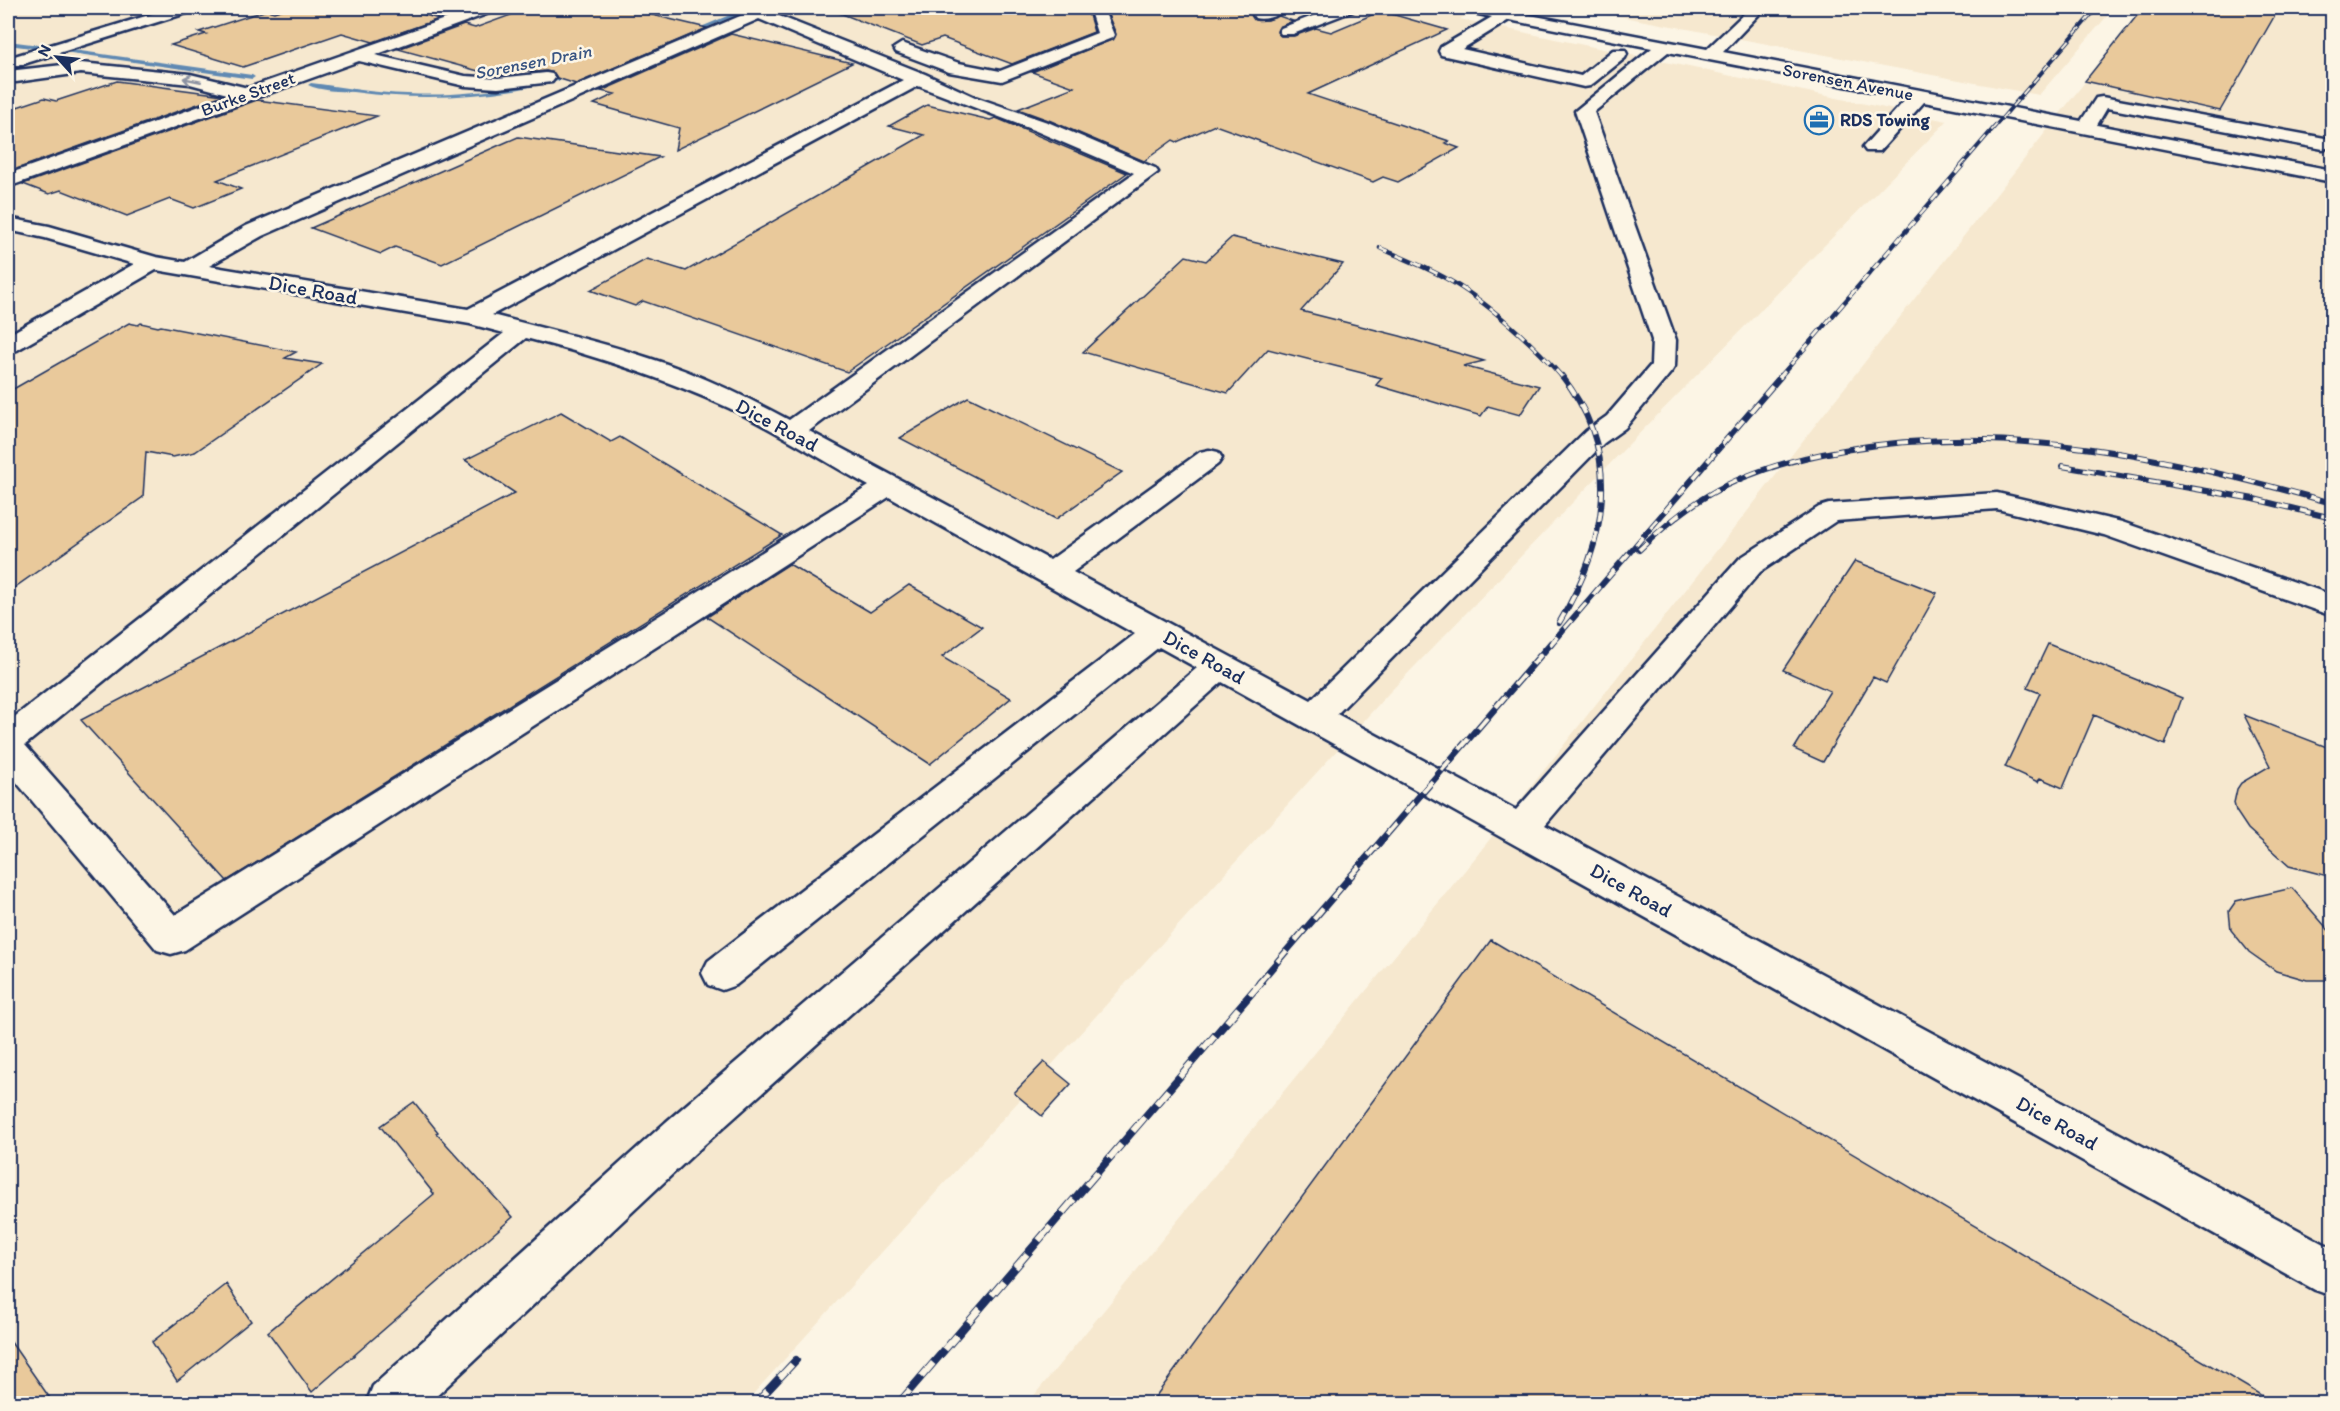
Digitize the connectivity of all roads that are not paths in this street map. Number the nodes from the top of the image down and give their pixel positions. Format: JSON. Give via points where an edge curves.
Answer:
{"nodes":[{"id":1,"x":187,"y":8,"type":"edge"},
{"id":2,"x":489,"y":8,"type":"edge"},
{"id":3,"x":1096,"y":8,"type":"edge"},
{"id":4,"x":1279,"y":8,"type":"edge"},
{"id":5,"x":1347,"y":8,"type":"edge"},
{"id":6,"x":1471,"y":8,"type":"edge"},
{"id":7,"x":1758,"y":8,"type":"edge"},
{"id":8,"x":1261,"y":15,"type":"dead end"},
{"id":9,"x":1507,"y":15,"type":"junction"},
{"id":10,"x":1287,"y":31,"type":"dead end"},
{"id":11,"x":1637,"y":40,"type":"junction"},
{"id":12,"x":891,"y":44,"type":"dead end"},
{"id":13,"x":1665,"y":46,"type":"junction"},
{"id":14,"x":356,"y":55,"type":"junction"},
{"id":15,"x":1712,"y":55,"type":"junction"},
{"id":16,"x":8,"y":63,"type":"edge"},
{"id":17,"x":8,"y":76,"type":"edge"},
{"id":18,"x":546,"y":78,"type":"dead end"},
{"id":19,"x":919,"y":78,"type":"junction"},
{"id":20,"x":249,"y":94,"type":"junction"},
{"id":21,"x":1919,"y":96,"type":"junction"},
{"id":22,"x":2085,"y":129,"type":"junction"},
{"id":23,"x":2328,"y":136,"type":"edge"},
{"id":24,"x":1874,"y":147,"type":"dead end"},
{"id":25,"x":2332,"y":166,"type":"edge"},
{"id":26,"x":2332,"y":176,"type":"edge"},
{"id":27,"x":8,"y":181,"type":"edge"},
{"id":28,"x":8,"y":224,"type":"edge"},
{"id":29,"x":153,"y":263,"type":"junction"},
{"id":30,"x":188,"y":269,"type":"junction"},
{"id":31,"x":471,"y":317,"type":"junction"},
{"id":32,"x":522,"y":330,"type":"junction"},
{"id":33,"x":8,"y":345,"type":"edge"},
{"id":34,"x":790,"y":432,"type":"junction"},
{"id":35,"x":1209,"y":458,"type":"dead end"},
{"id":36,"x":889,"y":485,"type":"junction"},
{"id":37,"x":1051,"y":574,"type":"junction"},
{"id":38,"x":2332,"y":606,"type":"edge"},
{"id":39,"x":1158,"y":632,"type":"junction"},
{"id":40,"x":1220,"y":666,"type":"junction"},
{"id":41,"x":1314,"y":717,"type":"junction"},
{"id":42,"x":8,"y":740,"type":"edge"},
{"id":43,"x":8,"y":749,"type":"edge"},
{"id":44,"x":1520,"y":829,"type":"junction"},
{"id":45,"x":722,"y":974,"type":"dead end"},
{"id":46,"x":2332,"y":1273,"type":"edge"},
{"id":47,"x":391,"y":1404,"type":"edge"}],
"edges":[{"from":1,"to":16,"type":"street"},
{"from":2,"to":14,"type":"street","name":"Burke Street"},
{"from":3,"to":12,"type":"street","via":[[1106,35],[1002,76],[955,68]]},
{"from":4,"to":8,"type":"street"},
{"from":5,"to":10,"type":"street"},
{"from":6,"to":9,"type":"street","name":"Sorensen Avenue"},
{"from":7,"to":15,"type":"street"},
{"from":9,"to":11,"type":"street","name":"Sorensen Avenue"},
{"from":9,"to":11,"type":"street","via":[[1446,51],[1584,82]]},
{"from":11,"to":13,"type":"street","name":"Sorensen Avenue"},
{"from":13,"to":15,"type":"street","name":"Sorensen Avenue"},
{"from":13,"to":41,"type":"street","via":[[1584,111],[1664,340],[1663,366],[1616,422],[1595,437]]},
{"from":14,"to":18,"type":"street","via":[[465,81],[498,83]]},
{"from":14,"to":20,"type":"street","name":"Burke Street"},
{"from":15,"to":21,"type":"street","name":"Sorensen Avenue"},
{"from":20,"to":17,"type":"street","one_way":true,"via":[[190,79],[81,68]]},
{"from":19,"to":30,"type":"street","via":[[759,14],[254,231]]},
{"from":19,"to":31,"type":"street"},
{"from":19,"to":34,"type":"street","via":[[1148,172]]},
{"from":20,"to":27,"type":"street","name":"Burke Street"},
{"from":21,"to":22,"type":"street","name":"Sorensen Avenue"},
{"from":21,"to":24,"type":"street"},
{"from":22,"to":23,"type":"street","via":[[2102,102]]},
{"from":22,"to":26,"type":"street","name":"Sorensen Avenue"},
{"from":23,"to":25,"type":"street"},
{"from":28,"to":29,"type":"street","name":"Dice Road"},
{"from":29,"to":30,"type":"street","name":"Dice Road"},
{"from":29,"to":33,"type":"street"},
{"from":30,"to":31,"type":"street","name":"Dice Road"},
{"from":31,"to":32,"type":"street","name":"Dice Road"},
{"from":32,"to":34,"type":"street","name":"Dice Road","via":[[676,376],[740,404]]},
{"from":32,"to":42,"type":"street"},
{"from":34,"to":36,"type":"street","name":"Dice Road"},
{"from":35,"to":37,"type":"street"},
{"from":36,"to":37,"type":"street","name":"Dice Road"},
{"from":36,"to":43,"type":"street","via":[[171,938]]},
{"from":37,"to":39,"type":"street","name":"Dice Road"},
{"from":38,"to":44,"type":"street","via":[[2112,528],[1997,501],[1829,513],[1750,565]]},
{"from":39,"to":40,"type":"street","name":"Dice Road"},
{"from":39,"to":45,"type":"street"},
{"from":40,"to":41,"type":"street","name":"Dice Road"},
{"from":40,"to":47,"type":"street","via":[[681,1137]]},
{"from":41,"to":44,"type":"street","name":"Dice Road"},
{"from":44,"to":46,"type":"street","name":"Dice Road"}]}
